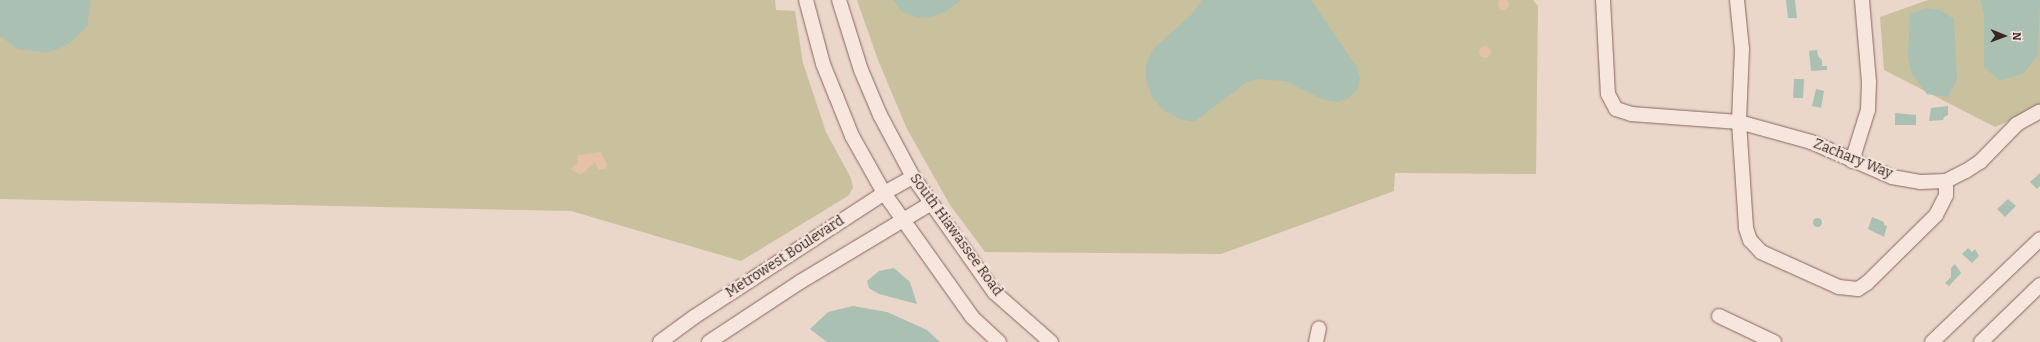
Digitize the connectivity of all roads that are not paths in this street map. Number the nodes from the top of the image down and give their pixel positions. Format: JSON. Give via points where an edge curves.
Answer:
{"nodes":[{"id":1,"x":806,"y":0,"type":"edge"},
{"id":2,"x":839,"y":0,"type":"edge"},
{"id":3,"x":1603,"y":0,"type":"edge"},
{"id":4,"x":1737,"y":0,"type":"edge"},
{"id":5,"x":1862,"y":0,"type":"edge"},
{"id":6,"x":2040,"y":110,"type":"edge"},
{"id":7,"x":1740,"y":122,"type":"junction"},
{"id":8,"x":1852,"y":161,"type":"junction"},
{"id":9,"x":913,"y":177,"type":"junction"},
{"id":10,"x":1946,"y":181,"type":"junction"},
{"id":11,"x":884,"y":193,"type":"junction"},
{"id":12,"x":930,"y":204,"type":"junction"},
{"id":13,"x":902,"y":219,"type":"junction"},
{"id":14,"x":2040,"y":239,"type":"edge"},
{"id":15,"x":2040,"y":284,"type":"edge"},
{"id":16,"x":1719,"y":316,"type":"dead end"},
{"id":17,"x":1319,"y":328,"type":"dead end"},
{"id":18,"x":660,"y":342,"type":"edge"},
{"id":19,"x":709,"y":342,"type":"edge"},
{"id":20,"x":999,"y":342,"type":"edge"},
{"id":21,"x":1051,"y":342,"type":"edge"},
{"id":22,"x":1316,"y":342,"type":"edge"},
{"id":23,"x":1774,"y":342,"type":"edge"},
{"id":24,"x":1932,"y":342,"type":"edge"},
{"id":25,"x":1981,"y":342,"type":"edge"}],
"edges":[{"from":1,"to":11,"type":"street","via":[[823,64],[852,136]]},
{"from":2,"to":9,"type":"street","name":"South Hiawassee Road","via":[[861,70],[880,115]]},
{"from":3,"to":7,"type":"street","name":"Zachary Way","via":[[1608,94],[1616,109],[1631,114]]},
{"from":4,"to":7,"type":"street","via":[[1742,49]]},
{"from":5,"to":8,"type":"street","via":[[1869,82],[1868,110]]},
{"from":6,"to":10,"type":"street","name":"Zachary Way","via":[[2016,124],[1980,162]]},
{"from":7,"to":8,"type":"street","name":"Zachary Way","via":[[1811,142]]},
{"from":7,"to":10,"type":"street","via":[[1746,228],[1750,240],[1760,252],[1839,287],[1858,289],[1867,283],[1920,231],[1936,215],[1946,196]]},
{"from":8,"to":10,"type":"street","name":"Zachary Way","via":[[1892,177],[1920,182]]},
{"from":9,"to":11,"type":"street","name":"Metrowest Boulevard"},
{"from":9,"to":12,"type":"street","name":"South Hiawassee Road"},
{"from":11,"to":13,"type":"street"},
{"from":11,"to":18,"type":"street","name":"Metrowest Boulevard","via":[[694,316]]},
{"from":12,"to":13,"type":"street","name":"Metrowest Boulevard"},
{"from":12,"to":21,"type":"street","name":"South Hiawassee Road","via":[[994,292]]},
{"from":13,"to":19,"type":"street","name":"Metrowest Boulevard"},
{"from":13,"to":20,"type":"street","via":[[972,317]]},
{"from":14,"to":24,"type":"street"},
{"from":15,"to":25,"type":"street"},
{"from":16,"to":23,"type":"street"},
{"from":17,"to":22,"type":"street"}]}
